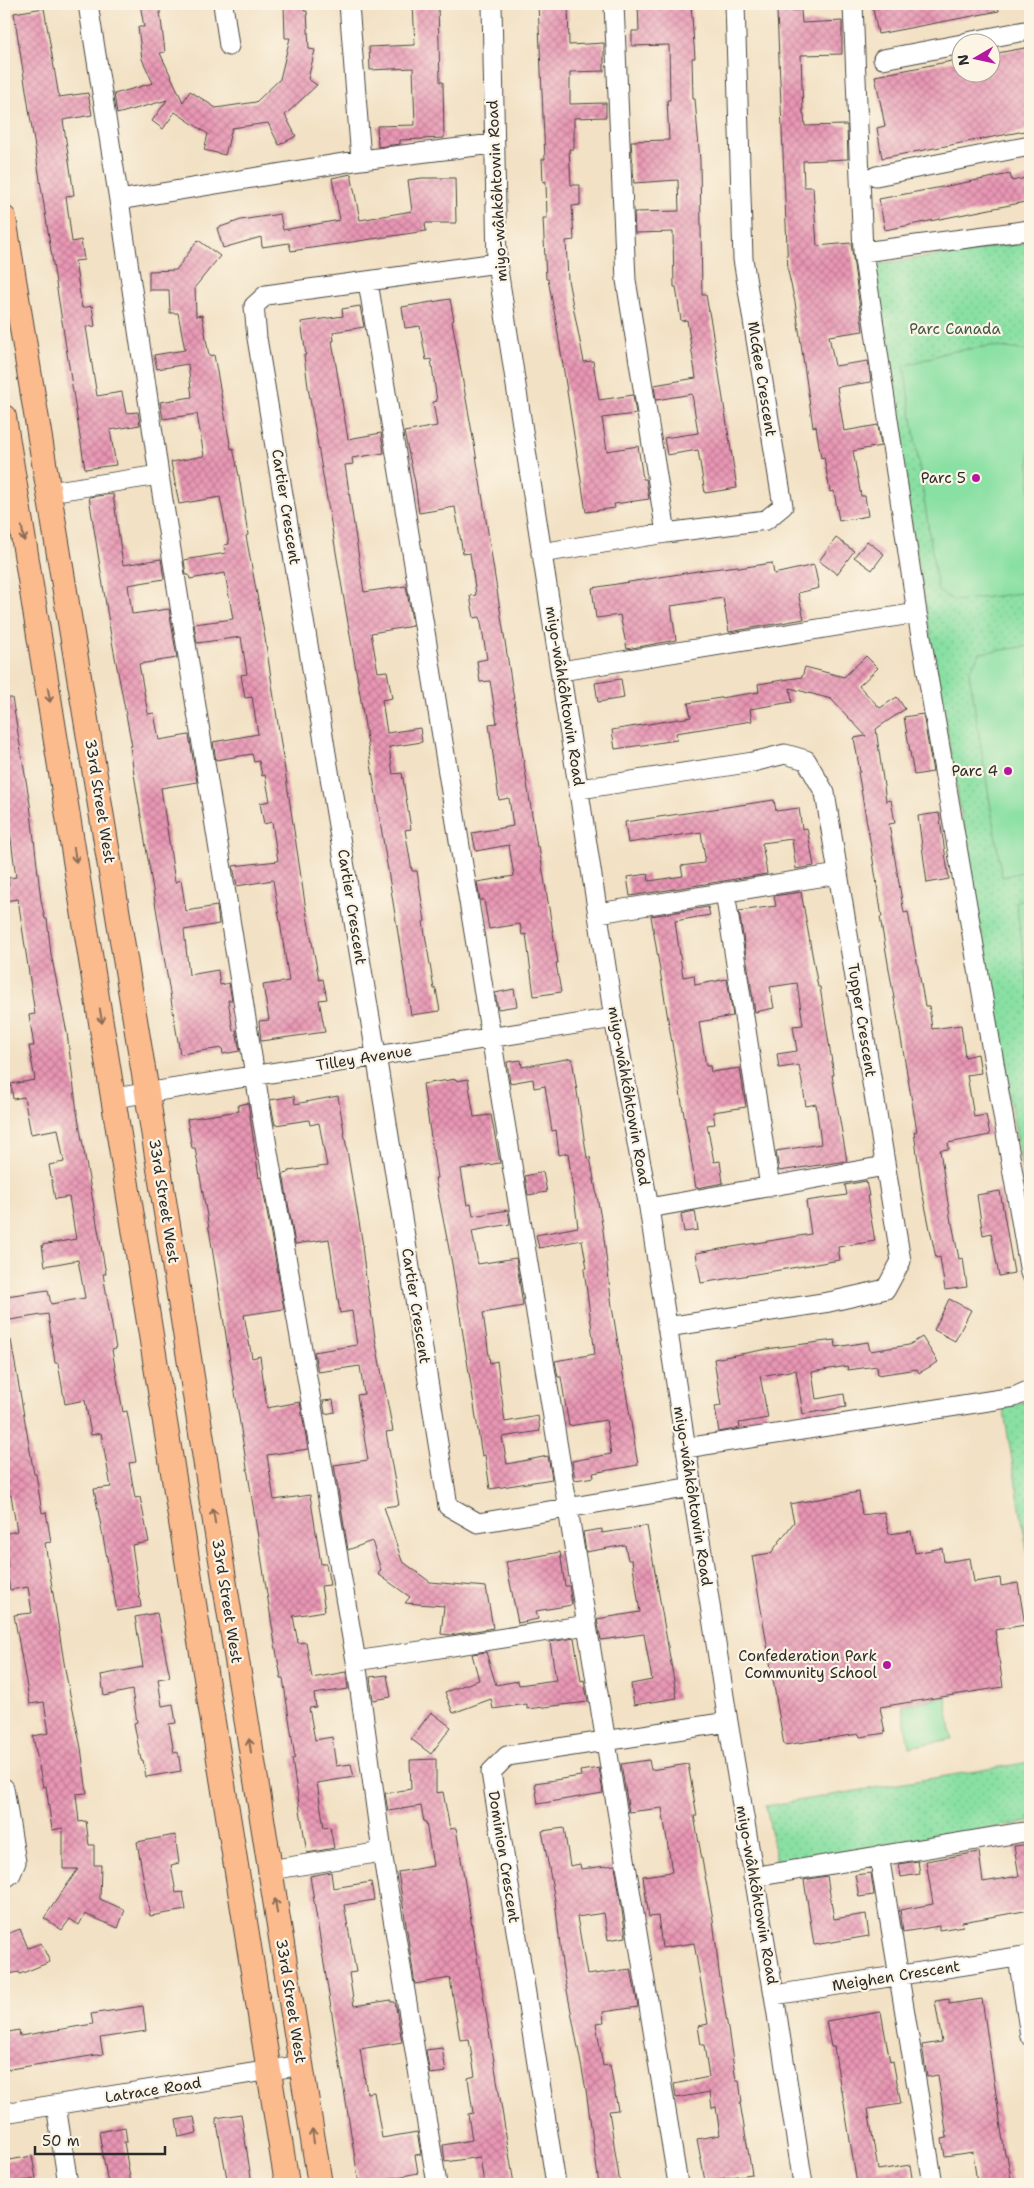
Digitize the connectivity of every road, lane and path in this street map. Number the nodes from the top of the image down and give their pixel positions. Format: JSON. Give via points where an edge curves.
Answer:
{"nodes":[{"id":1,"x":88,"y":4,"type":"edge"},
{"id":2,"x":223,"y":4,"type":"edge"},
{"id":3,"x":349,"y":4,"type":"edge"},
{"id":4,"x":492,"y":4,"type":"edge"},
{"id":5,"x":614,"y":4,"type":"edge"},
{"id":6,"x":735,"y":4,"type":"edge"},
{"id":7,"x":853,"y":4,"type":"edge"},
{"id":8,"x":1030,"y":30,"type":"edge"},
{"id":9,"x":1002,"y":35,"type":"edge"},
{"id":10,"x":229,"y":46,"type":"dead end"},
{"id":11,"x":952,"y":46,"type":"edge"},
{"id":12,"x":883,"y":59,"type":"dead end"},
{"id":13,"x":493,"y":144,"type":"junction"},
{"id":14,"x":1030,"y":146,"type":"edge"},
{"id":15,"x":361,"y":160,"type":"junction"},
{"id":16,"x":876,"y":176,"type":"dead end"},
{"id":17,"x":119,"y":200,"type":"junction"},
{"id":18,"x":4,"y":218,"type":"edge"},
{"id":19,"x":1030,"y":230,"type":"edge"},
{"id":20,"x":863,"y":252,"type":"junction"},
{"id":21,"x":497,"y":263,"type":"junction"},
{"id":22,"x":368,"y":282,"type":"junction"},
{"id":23,"x":4,"y":417,"type":"edge"},
{"id":24,"x":159,"y":475,"type":"junction"},
{"id":25,"x":50,"y":492,"type":"junction"},
{"id":26,"x":666,"y":532,"type":"junction"},
{"id":27,"x":541,"y":553,"type":"junction"},
{"id":28,"x":917,"y":613,"type":"junction"},
{"id":29,"x":561,"y":671,"type":"junction"},
{"id":30,"x":580,"y":789,"type":"junction"},
{"id":31,"x":838,"y":874,"type":"junction"},
{"id":32,"x":725,"y":892,"type":"junction"},
{"id":33,"x":599,"y":913,"type":"junction"},
{"id":34,"x":614,"y":1018,"type":"junction"},
{"id":35,"x":491,"y":1038,"type":"junction"},
{"id":36,"x":376,"y":1056,"type":"junction"},
{"id":37,"x":256,"y":1075,"type":"junction"},
{"id":38,"x":147,"y":1093,"type":"junction"},
{"id":39,"x":114,"y":1098,"type":"junction"},
{"id":40,"x":885,"y":1166,"type":"junction"},
{"id":41,"x":770,"y":1186,"type":"junction"},
{"id":42,"x":649,"y":1208,"type":"junction"},
{"id":43,"x":1030,"y":1272,"type":"edge"},
{"id":44,"x":667,"y":1327,"type":"junction"},
{"id":45,"x":1030,"y":1390,"type":"edge"},
{"id":46,"x":686,"y":1448,"type":"junction"},
{"id":47,"x":692,"y":1487,"type":"junction"},
{"id":48,"x":567,"y":1509,"type":"junction"},
{"id":49,"x":587,"y":1625,"type":"junction"},
{"id":50,"x":356,"y":1661,"type":"junction"},
{"id":51,"x":728,"y":1722,"type":"junction"},
{"id":52,"x":606,"y":1740,"type":"junction"},
{"id":53,"x":4,"y":1788,"type":"edge"},
{"id":54,"x":1030,"y":1831,"type":"edge"},
{"id":55,"x":382,"y":1852,"type":"junction"},
{"id":56,"x":879,"y":1855,"type":"junction"},
{"id":57,"x":270,"y":1870,"type":"junction"},
{"id":58,"x":753,"y":1877,"type":"junction"},
{"id":59,"x":4,"y":1878,"type":"edge"},
{"id":60,"x":1024,"y":1956,"type":"edge"},
{"id":61,"x":898,"y":1976,"type":"junction"},
{"id":62,"x":774,"y":1995,"type":"junction"},
{"id":63,"x":1030,"y":2036,"type":"edge"},
{"id":64,"x":302,"y":2065,"type":"junction"},
{"id":65,"x":269,"y":2071,"type":"junction"},
{"id":66,"x":56,"y":2105,"type":"junction"},
{"id":67,"x":4,"y":2113,"type":"edge"},
{"id":68,"x":68,"y":2184,"type":"edge"},
{"id":69,"x":288,"y":2184,"type":"edge"},
{"id":70,"x":320,"y":2184,"type":"edge"},
{"id":71,"x":437,"y":2184,"type":"edge"},
{"id":72,"x":556,"y":2184,"type":"edge"},
{"id":73,"x":678,"y":2184,"type":"edge"},
{"id":74,"x":803,"y":2184,"type":"edge"},
{"id":75,"x":932,"y":2184,"type":"edge"}],
"edges":[{"from":1,"to":17,"type":"street"},
{"from":2,"to":10,"type":"street"},
{"from":3,"to":15,"type":"street"},
{"from":4,"to":13,"type":"street","name":"miyo-wâhkôhtowin Road"},
{"from":5,"to":26,"type":"street","via":[[626,280]]},
{"from":6,"to":26,"type":"street","name":"McGee Crescent","via":[[743,259],[783,506],[766,520]]},
{"from":7,"to":20,"type":"street"},
{"from":8,"to":9,"type":"street"},
{"from":11,"to":12,"type":"street"},
{"from":13,"to":15,"type":"street"},
{"from":13,"to":21,"type":"street","name":"miyo-wâhkôhtowin Road"},
{"from":14,"to":16,"type":"street"},
{"from":15,"to":17,"type":"street"},
{"from":17,"to":24,"type":"street"},
{"from":18,"to":25,"type":"main road","name":"33rd Street West"},
{"from":19,"to":20,"type":"street"},
{"from":20,"to":28,"type":"street"},
{"from":21,"to":22,"type":"street","name":"Cartier Crescent"},
{"from":21,"to":27,"type":"street","name":"miyo-wâhkôhtowin Road"},
{"from":22,"to":35,"type":"street"},
{"from":22,"to":36,"type":"street","name":"Cartier Crescent","via":[[266,294],[254,306]]},
{"from":23,"to":39,"type":"main road","one_way":true},
{"from":24,"to":25,"type":"street"},
{"from":24,"to":37,"type":"street"},
{"from":25,"to":38,"type":"main road","name":"33rd Street West"},
{"from":26,"to":27,"type":"street","name":"McGee Crescent"},
{"from":27,"to":29,"type":"street","name":"miyo-wâhkôhtowin Road"},
{"from":28,"to":29,"type":"street"},
{"from":28,"to":43,"type":"street"},
{"from":29,"to":30,"type":"street","name":"miyo-wâhkôhtowin Road"},
{"from":30,"to":31,"type":"street","name":"Tupper Crescent","via":[[753,762],[785,754],[806,760],[825,793]]},
{"from":30,"to":33,"type":"street","name":"miyo-wâhkôhtowin Road"},
{"from":31,"to":32,"type":"street"},
{"from":31,"to":40,"type":"street","name":"Tupper Crescent"},
{"from":32,"to":33,"type":"street"},
{"from":32,"to":41,"type":"street"},
{"from":33,"to":34,"type":"street","name":"miyo-wâhkôhtowin Road"},
{"from":34,"to":35,"type":"street","name":"Tilley Avenue"},
{"from":34,"to":42,"type":"street","name":"miyo-wâhkôhtowin Road"},
{"from":35,"to":36,"type":"street","name":"Tilley Avenue"},
{"from":35,"to":48,"type":"street"},
{"from":36,"to":37,"type":"street","name":"Tilley Avenue"},
{"from":36,"to":48,"type":"street","name":"Cartier Crescent","via":[[448,1506],[478,1523]]},
{"from":37,"to":38,"type":"street","name":"Tilley Avenue"},
{"from":37,"to":50,"type":"street"},
{"from":38,"to":39,"type":"street","name":"Tilley Avenue"},
{"from":57,"to":38,"type":"main road","name":"33rd Street West","one_way":true},
{"from":39,"to":65,"type":"main road"},
{"from":40,"to":41,"type":"street"},
{"from":40,"to":44,"type":"street","name":"Tupper Crescent","via":[[900,1262],[886,1289],[829,1302]]},
{"from":41,"to":42,"type":"street"},
{"from":42,"to":44,"type":"street","name":"miyo-wâhkôhtowin Road"},
{"from":44,"to":46,"type":"street","name":"miyo-wâhkôhtowin Road"},
{"from":45,"to":46,"type":"street","via":[[1014,1397]]},
{"from":46,"to":47,"type":"street","name":"miyo-wâhkôhtowin Road"},
{"from":47,"to":48,"type":"street","name":"Cartier Crescent"},
{"from":47,"to":51,"type":"street","name":"miyo-wâhkôhtowin Road"},
{"from":48,"to":49,"type":"street"},
{"from":49,"to":50,"type":"street"},
{"from":49,"to":52,"type":"street"},
{"from":50,"to":55,"type":"street"},
{"from":51,"to":52,"type":"street","name":"Dominion Crescent"},
{"from":51,"to":58,"type":"street","name":"miyo-wâhkôhtowin Road"},
{"from":52,"to":72,"type":"street","name":"Dominion Crescent","via":[[507,1756],[490,1772]]},
{"from":52,"to":73,"type":"street"},
{"from":53,"to":59,"type":"street","via":[[16,1862],[11,1874]]},
{"from":54,"to":56,"type":"street"},
{"from":55,"to":57,"type":"street"},
{"from":55,"to":71,"type":"street"},
{"from":56,"to":58,"type":"street"},
{"from":56,"to":61,"type":"street"},
{"from":64,"to":57,"type":"main road","name":"33rd Street West","one_way":true},
{"from":58,"to":62,"type":"street","name":"miyo-wâhkôhtowin Road"},
{"from":60,"to":61,"type":"street","name":"Meighen Crescent"},
{"from":60,"to":63,"type":"street","name":"Meighen Crescent"},
{"from":61,"to":62,"type":"street","name":"Meighen Crescent"},
{"from":61,"to":75,"type":"street"},
{"from":62,"to":74,"type":"street","name":"miyo-wâhkôhtowin Road"},
{"from":64,"to":65,"type":"street","name":"Latrace Road"},
{"from":70,"to":64,"type":"main road","name":"33rd Street West","one_way":true},
{"from":65,"to":66,"type":"street","name":"Latrace Road"},
{"from":65,"to":69,"type":"main road"},
{"from":66,"to":67,"type":"street","name":"Latrace Road"},
{"from":66,"to":68,"type":"street"}]}
